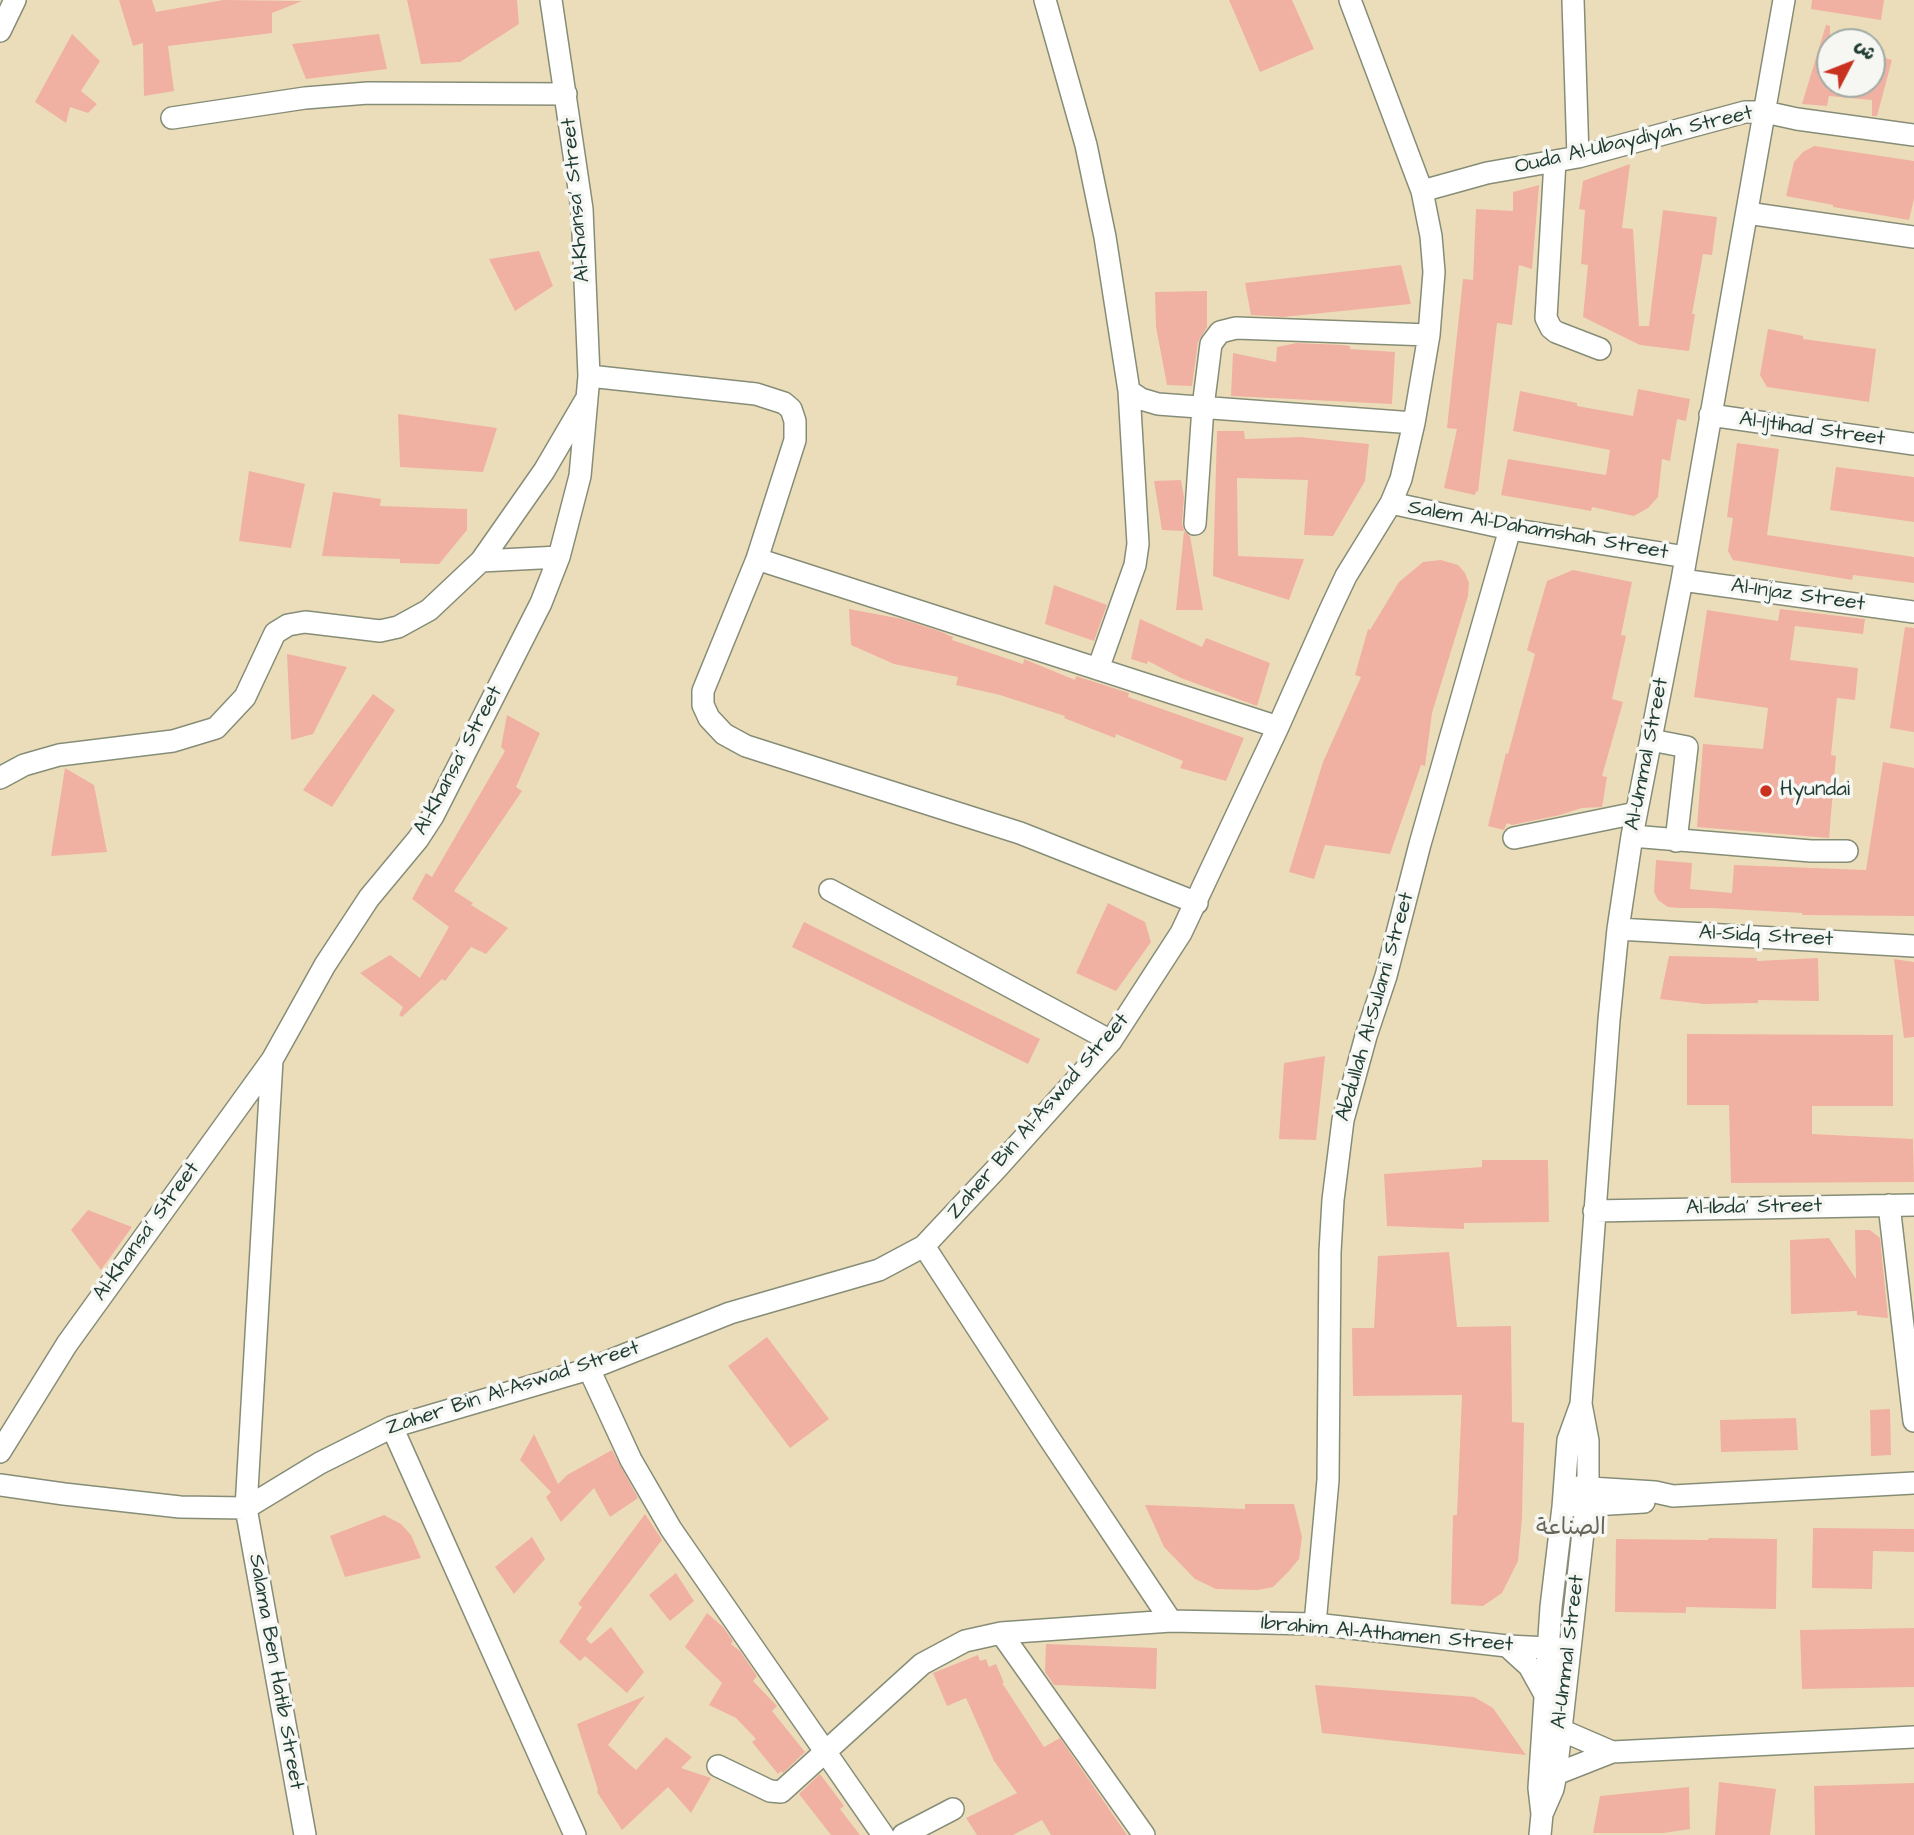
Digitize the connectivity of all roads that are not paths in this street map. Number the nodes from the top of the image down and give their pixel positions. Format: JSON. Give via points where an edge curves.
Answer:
{"nodes":[{"id":1,"x":15,"y":0,"type":"edge"},
{"id":2,"x":551,"y":0,"type":"edge"},
{"id":3,"x":1045,"y":0,"type":"edge"},
{"id":4,"x":1350,"y":0,"type":"edge"},
{"id":5,"x":1573,"y":0,"type":"edge"},
{"id":6,"x":1784,"y":0,"type":"edge"},
{"id":7,"x":0,"y":30,"type":"edge"},
{"id":8,"x":566,"y":94,"type":"junction"},
{"id":9,"x":1765,"y":112,"type":"junction"},
{"id":10,"x":172,"y":118,"type":"dead end"},
{"id":11,"x":1914,"y":135,"type":"edge"},
{"id":12,"x":1578,"y":157,"type":"junction"},
{"id":13,"x":1555,"y":161,"type":"junction"},
{"id":14,"x":1422,"y":191,"type":"junction"},
{"id":15,"x":1747,"y":214,"type":"junction"},
{"id":16,"x":1914,"y":237,"type":"edge"},
{"id":17,"x":1429,"y":335,"type":"junction"},
{"id":18,"x":1600,"y":349,"type":"dead end"},
{"id":19,"x":588,"y":386,"type":"junction"},
{"id":20,"x":1129,"y":391,"type":"junction"},
{"id":21,"x":1203,"y":407,"type":"junction"},
{"id":22,"x":1710,"y":415,"type":"junction"},
{"id":23,"x":1414,"y":423,"type":"junction"},
{"id":24,"x":1914,"y":444,"type":"edge"},
{"id":25,"x":1391,"y":503,"type":"junction"},
{"id":26,"x":1195,"y":524,"type":"dead end"},
{"id":27,"x":1510,"y":529,"type":"junction"},
{"id":28,"x":559,"y":557,"type":"junction"},
{"id":29,"x":1686,"y":557,"type":"junction"},
{"id":30,"x":757,"y":559,"type":"junction"},
{"id":31,"x":481,"y":561,"type":"junction"},
{"id":32,"x":1682,"y":580,"type":"junction"},
{"id":33,"x":1914,"y":612,"type":"edge"},
{"id":34,"x":1098,"y":669,"type":"junction"},
{"id":35,"x":1278,"y":727,"type":"junction"},
{"id":36,"x":1650,"y":740,"type":"junction"},
{"id":37,"x":0,"y":778,"type":"edge"},
{"id":38,"x":1636,"y":813,"type":"junction"},
{"id":39,"x":1632,"y":836,"type":"junction"},
{"id":40,"x":1514,"y":838,"type":"dead end"},
{"id":41,"x":1675,"y":841,"type":"junction"},
{"id":42,"x":1847,"y":851,"type":"dead end"},
{"id":43,"x":830,"y":890,"type":"dead end"},
{"id":44,"x":1197,"y":903,"type":"junction"},
{"id":45,"x":1618,"y":929,"type":"junction"},
{"id":46,"x":1914,"y":946,"type":"edge"},
{"id":47,"x":1111,"y":1041,"type":"junction"},
{"id":48,"x":272,"y":1060,"type":"junction"},
{"id":49,"x":1889,"y":1205,"type":"junction"},
{"id":50,"x":1914,"y":1205,"type":"edge"},
{"id":51,"x":1594,"y":1211,"type":"junction"},
{"id":52,"x":924,"y":1246,"type":"junction"},
{"id":53,"x":589,"y":1369,"type":"junction"},
{"id":54,"x":1581,"y":1404,"type":"junction"},
{"id":55,"x":1914,"y":1421,"type":"edge"},
{"id":56,"x":392,"y":1427,"type":"junction"},
{"id":57,"x":0,"y":1452,"type":"edge"},
{"id":58,"x":1914,"y":1483,"type":"edge"},
{"id":59,"x":0,"y":1485,"type":"edge"},
{"id":60,"x":1564,"y":1497,"type":"junction"},
{"id":61,"x":1587,"y":1497,"type":"junction"},
{"id":62,"x":246,"y":1508,"type":"junction"},
{"id":63,"x":1551,"y":1607,"type":"junction"},
{"id":64,"x":1171,"y":1621,"type":"junction"},
{"id":65,"x":1315,"y":1624,"type":"junction"},
{"id":66,"x":1001,"y":1633,"type":"junction"},
{"id":67,"x":1507,"y":1646,"type":"junction"},
{"id":68,"x":1548,"y":1648,"type":"junction"},
{"id":69,"x":1570,"y":1649,"type":"junction"},
{"id":70,"x":1544,"y":1693,"type":"junction"},
{"id":71,"x":1560,"y":1730,"type":"junction"},
{"id":72,"x":1914,"y":1737,"type":"edge"},
{"id":73,"x":825,"y":1750,"type":"junction"},
{"id":74,"x":1612,"y":1752,"type":"junction"},
{"id":75,"x":718,"y":1766,"type":"dead end"},
{"id":76,"x":1556,"y":1774,"type":"junction"},
{"id":77,"x":953,"y":1809,"type":"dead end"},
{"id":78,"x":1541,"y":1825,"type":"edge"},
{"id":79,"x":305,"y":1835,"type":"edge"},
{"id":80,"x":575,"y":1835,"type":"edge"},
{"id":81,"x":883,"y":1835,"type":"edge"},
{"id":82,"x":903,"y":1835,"type":"edge"},
{"id":83,"x":1144,"y":1835,"type":"edge"}],
"edges":[{"from":1,"to":7,"type":"street"},
{"from":2,"to":8,"type":"street","name":"Al-Khansa' Street"},
{"from":3,"to":20,"type":"street","via":[[1086,145]]},
{"from":4,"to":14,"type":"street","name":"Zaher Bin Al-Aswad Street"},
{"from":5,"to":12,"type":"street"},
{"from":6,"to":9,"type":"street","name":"Al-Ummal Street"},
{"from":8,"to":10,"type":"street","via":[[368,93],[292,99]]},
{"from":8,"to":19,"type":"street","name":"Al-Khansa' Street","via":[[582,209]]},
{"from":9,"to":11,"type":"street","name":"Ouda Al-Ubaydiyah Street"},
{"from":9,"to":12,"type":"street","name":"Ouda Al-Ubaydiyah Street","via":[[1745,112]]},
{"from":9,"to":15,"type":"street","name":"Al-Ummal Street"},
{"from":12,"to":13,"type":"street","name":"Ouda Al-Ubaydiyah Street"},
{"from":13,"to":14,"type":"street","name":"Ouda Al-Ubaydiyah Street"},
{"from":13,"to":18,"type":"street","via":[[1546,318],[1556,332]]},
{"from":14,"to":17,"type":"street","name":"Zaher Bin Al-Aswad Street","via":[[1434,272]]},
{"from":15,"to":16,"type":"street"},
{"from":15,"to":22,"type":"street","name":"Al-Ummal Street"},
{"from":17,"to":21,"type":"street","via":[[1226,330],[1211,344]]},
{"from":17,"to":23,"type":"street","name":"Zaher Bin Al-Aswad Street"},
{"from":19,"to":28,"type":"street","name":"Al-Khansa' Street","via":[[580,476]]},
{"from":19,"to":30,"type":"street","via":[[756,394],[784,403],[796,421],[795,440]]},
{"from":19,"to":31,"type":"street","via":[[544,471]]},
{"from":20,"to":21,"type":"street","via":[[1158,404]]},
{"from":20,"to":34,"type":"street","via":[[1138,544],[1135,565]]},
{"from":21,"to":23,"type":"street"},
{"from":21,"to":26,"type":"street"},
{"from":22,"to":24,"type":"street","name":"Al-Ijtihad Street"},
{"from":22,"to":29,"type":"street","name":"Al-Ummal Street"},
{"from":23,"to":25,"type":"street","name":"Zaher Bin Al-Aswad Street"},
{"from":25,"to":27,"type":"street","name":"Salem Al-Dahamshah Street"},
{"from":25,"to":35,"type":"street","name":"Zaher Bin Al-Aswad Street","via":[[1346,576]]},
{"from":27,"to":29,"type":"street","name":"Salem Al-Dahamshah Street"},
{"from":27,"to":65,"type":"street","name":"Abdullah Al-Sulami Street","via":[[1343,1121],[1330,1252],[1328,1480]]},
{"from":28,"to":31,"type":"street"},
{"from":28,"to":48,"type":"street","name":"Al-Khansa' Street","via":[[541,603],[433,817],[349,928]]},
{"from":29,"to":32,"type":"street","name":"Al-Ummal Street"},
{"from":30,"to":34,"type":"street"},
{"from":30,"to":44,"type":"street","via":[[703,691],[709,718],[724,734],[746,746],[1020,833]]},
{"from":31,"to":37,"type":"street","via":[[429,610],[398,627],[380,631],[305,622],[275,633],[245,697],[216,727],[173,741],[59,755]]},
{"from":32,"to":33,"type":"street","name":"Al-Injaz Street"},
{"from":32,"to":36,"type":"street","name":"Al-Ummal Street"},
{"from":34,"to":35,"type":"street"},
{"from":35,"to":44,"type":"street","name":"Zaher Bin Al-Aswad Street"},
{"from":36,"to":38,"type":"street","name":"Al-Ummal Street"},
{"from":36,"to":41,"type":"street","via":[[1687,747]]},
{"from":38,"to":39,"type":"street","name":"Al-Ummal Street"},
{"from":38,"to":40,"type":"street"},
{"from":39,"to":41,"type":"street"},
{"from":39,"to":45,"type":"street","name":"Al-Ummal Street"},
{"from":41,"to":42,"type":"street"},
{"from":43,"to":47,"type":"street"},
{"from":44,"to":47,"type":"street","name":"Zaher Bin Al-Aswad Street"},
{"from":45,"to":46,"type":"street","name":"Al-Sidq Street"},
{"from":45,"to":51,"type":"street","name":"Al-Ummal Street"},
{"from":47,"to":52,"type":"street","name":"Zaher Bin Al-Aswad Street"},
{"from":48,"to":57,"type":"street","name":"Al-Khansa' Street","via":[[97,1301]]},
{"from":48,"to":62,"type":"street","name":"Salama Ben Hatib Street"},
{"from":49,"to":50,"type":"street","name":"Al-Ibda' Street"},
{"from":49,"to":51,"type":"street","name":"Al-Ibda' Street"},
{"from":49,"to":55,"type":"street"},
{"from":51,"to":54,"type":"street","name":"Al-Ummal Street"},
{"from":52,"to":53,"type":"street","name":"Zaher Bin Al-Aswad Street","via":[[880,1270],[730,1313]]},
{"from":52,"to":64,"type":"street"},
{"from":53,"to":56,"type":"street","name":"Zaher Bin Al-Aswad Street"},
{"from":53,"to":73,"type":"street","via":[[631,1460],[671,1529]]},
{"from":54,"to":60,"type":"street","name":"Al-Ummal Street","via":[[1568,1440]]},
{"from":54,"to":61,"type":"street","name":"Al-Ummal Street","via":[[1588,1441]]},
{"from":56,"to":62,"type":"street","name":"Zaher Bin Al-Aswad Street"},
{"from":56,"to":80,"type":"street"},
{"from":58,"to":61,"type":"street","via":[[1673,1496],[1656,1502]]},
{"from":59,"to":62,"type":"street","via":[[180,1507]]},
{"from":60,"to":61,"type":"street"},
{"from":60,"to":63,"type":"street","name":"Al-Ummal Street"},
{"from":61,"to":69,"type":"street","name":"Al-Ummal Street"},
{"from":62,"to":79,"type":"street","name":"Salama Ben Hatib Street"},
{"from":63,"to":67,"type":"street","via":[[1533,1631]]},
{"from":63,"to":68,"type":"street","name":"Al-Ummal Street"},
{"from":64,"to":65,"type":"street","name":"Ibrahim Al-Athamen Street"},
{"from":64,"to":66,"type":"street","name":"Ibrahim Al-Athamen Street"},
{"from":65,"to":67,"type":"street","name":"Ibrahim Al-Athamen Street"},
{"from":66,"to":73,"type":"street","name":"Ibrahim Al-Athamen Street","via":[[965,1641],[922,1664]]},
{"from":66,"to":83,"type":"street"},
{"from":67,"to":68,"type":"street","name":"Ibrahim Al-Athamen Street"},
{"from":67,"to":70,"type":"street","via":[[1529,1666]]},
{"from":68,"to":69,"type":"street","name":"Ibrahim Al-Athamen Street"},
{"from":68,"to":70,"type":"street","name":"Al-Ummal Street"},
{"from":69,"to":71,"type":"street","name":"Al-Ummal Street"},
{"from":70,"to":78,"type":"street","name":"Al-Ummal Street"},
{"from":71,"to":74,"type":"street"},
{"from":71,"to":76,"type":"street","name":"Al-Ummal Street"},
{"from":72,"to":74,"type":"street"},
{"from":73,"to":75,"type":"street","name":"Ibrahim Al-Athamen Street","via":[[777,1793]]},
{"from":73,"to":81,"type":"street"},
{"from":74,"to":76,"type":"street"},
{"from":76,"to":78,"type":"street","name":"Al-Ummal Street"},
{"from":77,"to":82,"type":"street"}]}
